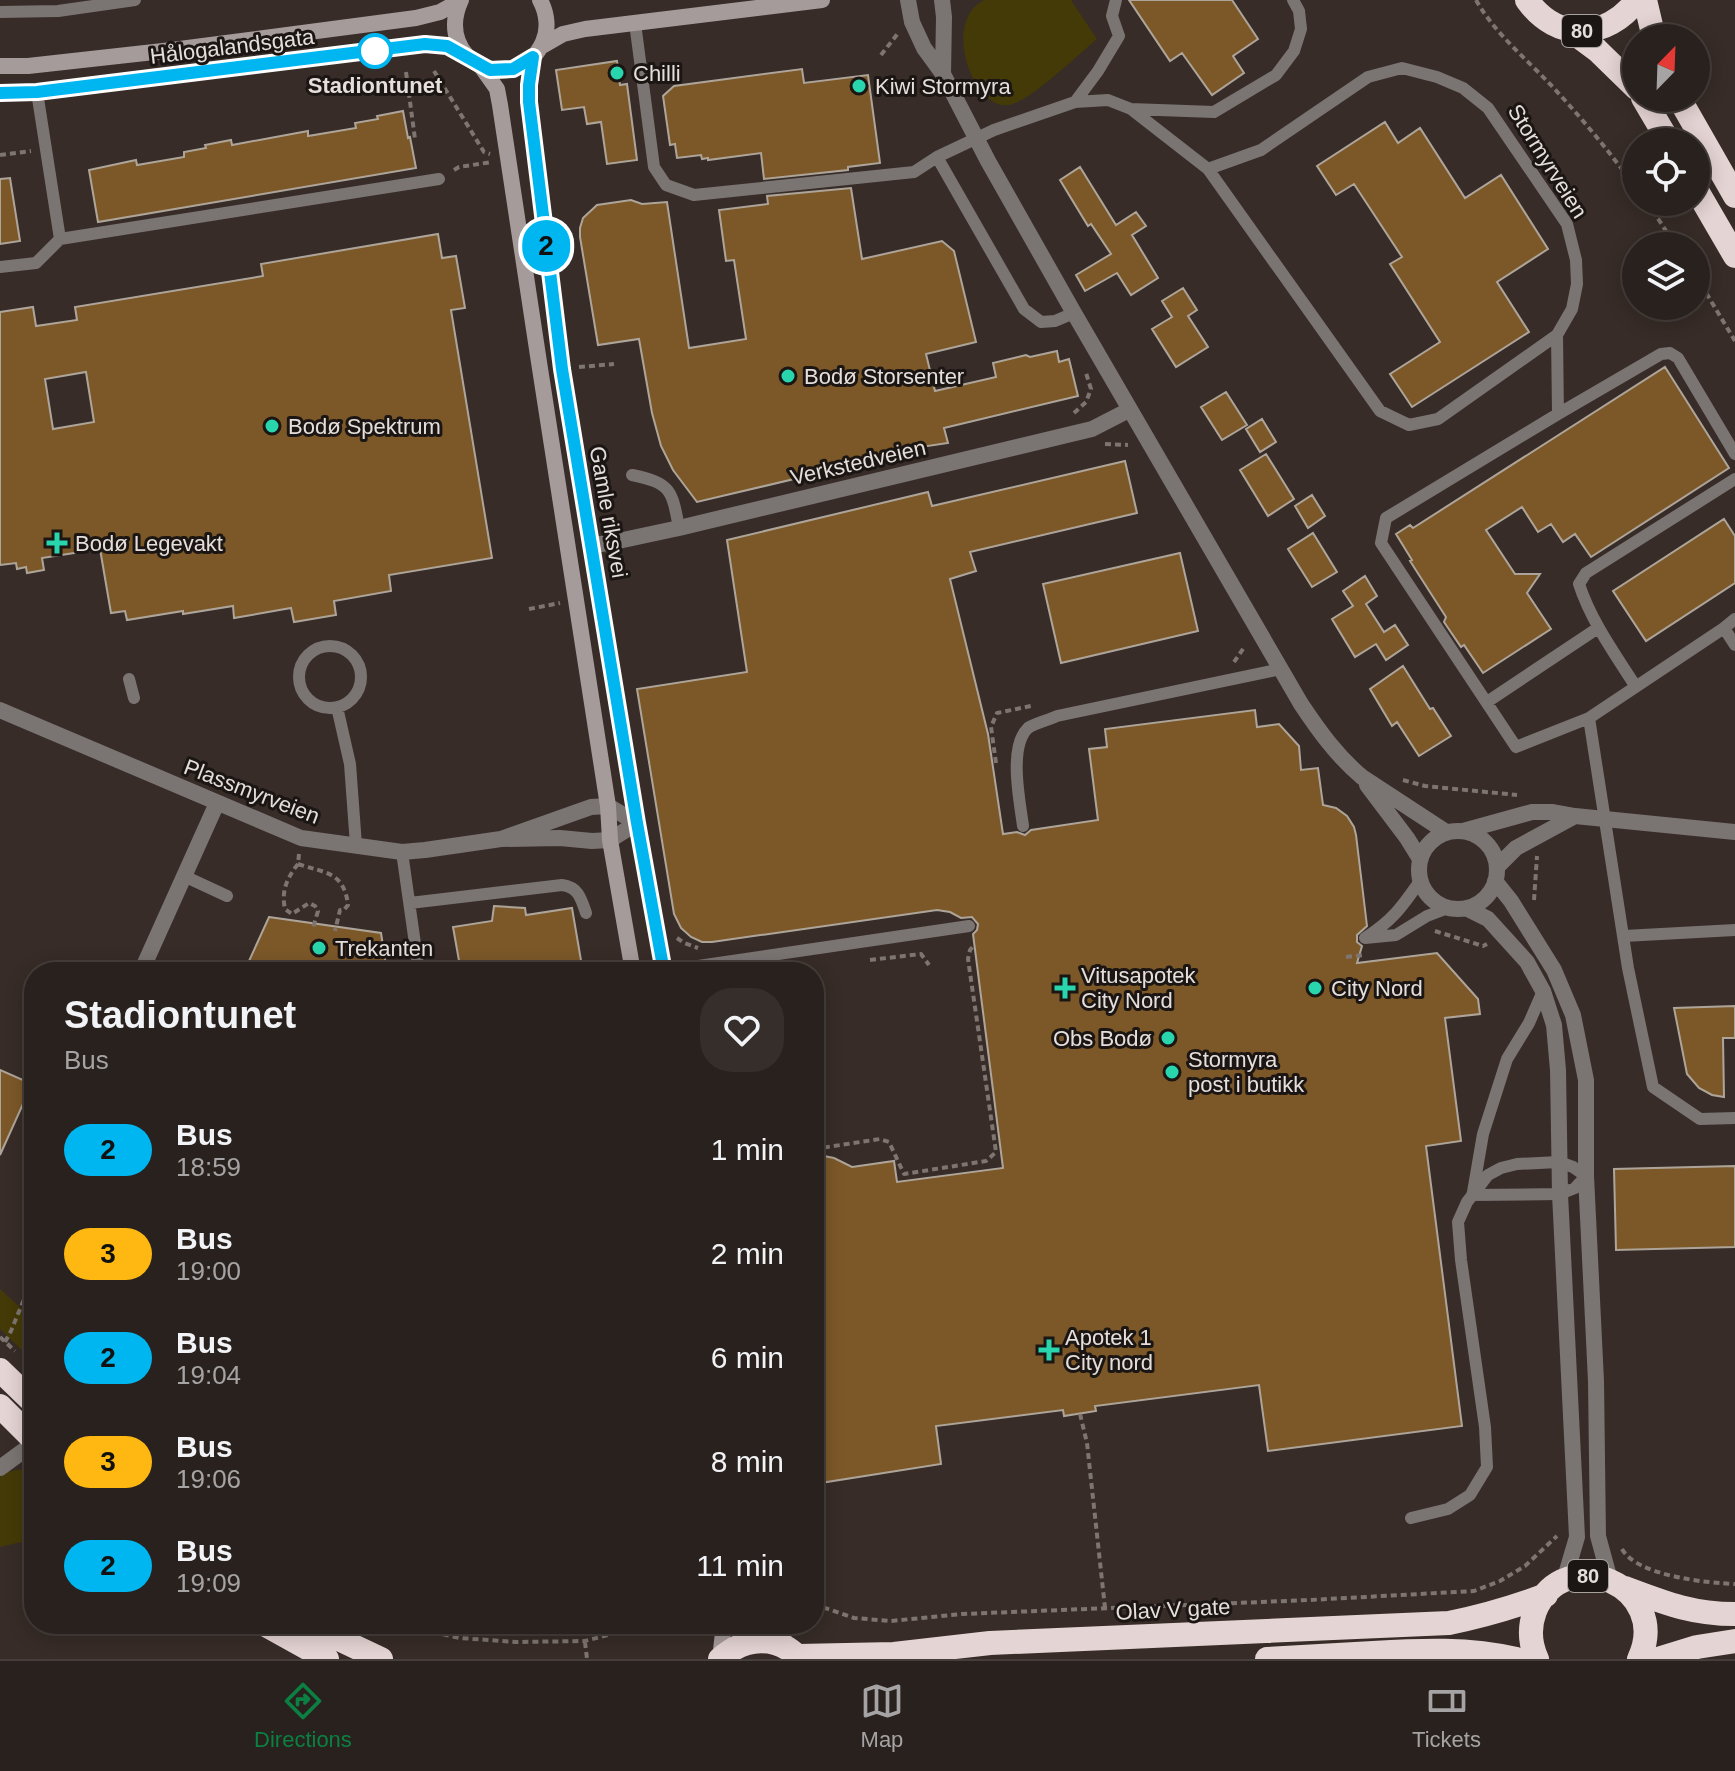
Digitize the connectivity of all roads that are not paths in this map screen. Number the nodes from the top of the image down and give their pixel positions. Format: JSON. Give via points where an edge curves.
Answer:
{"nodes":[{"id":1,"x":135,"y":0,"type":"edge"},
{"id":2,"x":460,"y":0,"type":"edge"},
{"id":3,"x":540,"y":0,"type":"edge"},
{"id":4,"x":822,"y":0,"type":"edge"},
{"id":5,"x":908,"y":0,"type":"edge"},
{"id":6,"x":942,"y":0,"type":"edge"},
{"id":7,"x":1116,"y":0,"type":"edge"},
{"id":8,"x":1293,"y":0,"type":"edge"},
{"id":9,"x":1527,"y":0,"type":"edge"},
{"id":10,"x":1637,"y":0,"type":"edge"},
{"id":11,"x":1645,"y":0,"type":"edge"},
{"id":12,"x":0,"y":12,"type":"edge"},
{"id":13,"x":635,"y":23,"type":"junction"},
{"id":14,"x":1651,"y":24,"type":"edge"},
{"id":15,"x":1570,"y":30,"type":"junction"},
{"id":16,"x":537,"y":52,"type":"junction"},
{"id":17,"x":473,"y":61,"type":"junction"},
{"id":18,"x":0,"y":66,"type":"edge"},
{"id":19,"x":943,"y":74,"type":"junction"},
{"id":20,"x":1622,"y":74,"type":"edge"},
{"id":21,"x":37,"y":92,"type":"junction"},
{"id":22,"x":0,"y":93,"type":"edge"},
{"id":23,"x":1075,"y":102,"type":"junction"},
{"id":24,"x":1131,"y":109,"type":"junction"},
{"id":25,"x":1687,"y":112,"type":"edge"},
{"id":26,"x":978,"y":139,"type":"junction"},
{"id":27,"x":937,"y":157,"type":"junction"},
{"id":28,"x":1208,"y":169,"type":"junction"},
{"id":29,"x":439,"y":179,"type":"road end"},
{"id":30,"x":1735,"y":196,"type":"edge"},
{"id":31,"x":1710,"y":213,"type":"edge"},
{"id":32,"x":60,"y":239,"type":"junction"},
{"id":33,"x":1735,"y":256,"type":"edge"},
{"id":34,"x":0,"y":267,"type":"edge"},
{"id":35,"x":1074,"y":313,"type":"junction"},
{"id":36,"x":1557,"y":335,"type":"junction"},
{"id":37,"x":1129,"y":410,"type":"junction"},
{"id":38,"x":1558,"y":414,"type":"junction"},
{"id":39,"x":1735,"y":454,"type":"edge"},
{"id":40,"x":632,"y":475,"type":"dead end"},
{"id":41,"x":1735,"y":479,"type":"edge"},
{"id":42,"x":679,"y":528,"type":"junction"},
{"id":43,"x":592,"y":545,"type":"junction"},
{"id":44,"x":1735,"y":619,"type":"edge"},
{"id":45,"x":1598,"y":628,"type":"junction"},
{"id":46,"x":1724,"y":628,"type":"junction"},
{"id":47,"x":1735,"y":645,"type":"edge"},
{"id":48,"x":1281,"y":669,"type":"junction"},
{"id":49,"x":129,"y":679,"type":"dead end"},
{"id":50,"x":1636,"y":687,"type":"junction"},
{"id":51,"x":134,"y":698,"type":"dead end"},
{"id":52,"x":1487,"y":702,"type":"junction"},
{"id":53,"x":337,"y":707,"type":"junction"},
{"id":54,"x":0,"y":710,"type":"edge"},
{"id":55,"x":1589,"y":718,"type":"junction"},
{"id":56,"x":1362,"y":777,"type":"junction"},
{"id":57,"x":217,"y":803,"type":"junction"},
{"id":58,"x":608,"y":806,"type":"junction"},
{"id":59,"x":1575,"y":816,"type":"junction"},
{"id":60,"x":1606,"y":820,"type":"junction"},
{"id":61,"x":637,"y":823,"type":"junction"},
{"id":62,"x":1023,"y":826,"type":"dead end"},
{"id":63,"x":1463,"y":831,"type":"junction"},
{"id":64,"x":1446,"y":832,"type":"junction"},
{"id":65,"x":1735,"y":832,"type":"edge"},
{"id":66,"x":501,"y":839,"type":"junction"},
{"id":67,"x":610,"y":840,"type":"junction"},
{"id":68,"x":356,"y":845,"type":"junction"},
{"id":69,"x":402,"y":852,"type":"junction"},
{"id":70,"x":1420,"y":859,"type":"junction"},
{"id":71,"x":1496,"y":874,"type":"junction"},
{"id":72,"x":184,"y":876,"type":"junction"},
{"id":73,"x":1420,"y":881,"type":"junction"},
{"id":74,"x":227,"y":896,"type":"dead end"},
{"id":75,"x":410,"y":903,"type":"junction"},
{"id":76,"x":1448,"y":908,"type":"junction"},
{"id":77,"x":1466,"y":908,"type":"junction"},
{"id":78,"x":586,"y":913,"type":"dead end"},
{"id":79,"x":969,"y":926,"type":"dead end"},
{"id":80,"x":1735,"y":930,"type":"edge"},
{"id":81,"x":1624,"y":936,"type":"junction"},
{"id":82,"x":145,"y":962,"type":"edge"},
{"id":83,"x":418,"y":962,"type":"edge"},
{"id":84,"x":631,"y":962,"type":"edge"},
{"id":85,"x":662,"y":962,"type":"edge"},
{"id":86,"x":725,"y":962,"type":"edge"},
{"id":87,"x":1543,"y":991,"type":"junction"},
{"id":88,"x":1735,"y":1118,"type":"edge"},
{"id":89,"x":1559,"y":1162,"type":"junction"},
{"id":90,"x":1586,"y":1176,"type":"junction"},
{"id":91,"x":1560,"y":1194,"type":"junction"},
{"id":92,"x":1472,"y":1195,"type":"junction"},
{"id":93,"x":0,"y":1370,"type":"edge"},
{"id":94,"x":24,"y":1393,"type":"edge"},
{"id":95,"x":24,"y":1411,"type":"edge"},
{"id":96,"x":2,"y":1412,"type":"edge"},
{"id":97,"x":24,"y":1433,"type":"edge"},
{"id":98,"x":24,"y":1450,"type":"edge"},
{"id":99,"x":0,"y":1468,"type":"edge"},
{"id":100,"x":1411,"y":1518,"type":"dead end"},
{"id":101,"x":1617,"y":1584,"type":"junction"},
{"id":102,"x":1555,"y":1588,"type":"junction"},
{"id":103,"x":1735,"y":1614,"type":"edge"},
{"id":104,"x":282,"y":1634,"type":"edge"},
{"id":105,"x":328,"y":1634,"type":"edge"},
{"id":106,"x":723,"y":1634,"type":"edge"},
{"id":107,"x":783,"y":1634,"type":"edge"},
{"id":108,"x":1735,"y":1641,"type":"edge"},
{"id":109,"x":795,"y":1654,"type":"edge"},
{"id":110,"x":327,"y":1659,"type":"edge"},
{"id":111,"x":381,"y":1659,"type":"edge"},
{"id":112,"x":720,"y":1659,"type":"edge"},
{"id":113,"x":1267,"y":1659,"type":"edge"},
{"id":114,"x":1516,"y":1659,"type":"edge"},
{"id":115,"x":1537,"y":1659,"type":"edge"},
{"id":116,"x":1639,"y":1659,"type":"edge"},
{"id":117,"x":1658,"y":1659,"type":"edge"}],
"edges":[{"from":1,"to":12,"type":"lane","via":[[58,11]]},
{"from":2,"to":17,"type":"street","name":"Hålogalandsgata","via":[[454,23],[459,46]]},
{"from":2,"to":18,"type":"street","name":"Hålogalandsgata","via":[[416,18]]},
{"from":3,"to":16,"type":"street","via":[[547,25]]},
{"from":4,"to":13,"type":"street","name":"Hålogalandsgata"},
{"from":5,"to":19,"type":"street","via":[[924,48]]},
{"from":6,"to":19,"type":"street"},
{"from":7,"to":23,"type":"lane","via":[[1112,16],[1119,36]]},
{"from":8,"to":24,"type":"lane","via":[[1301,29],[1294,51],[1276,75],[1214,112]]},
{"from":9,"to":15,"type":"highway","number":"80","via":[[1544,19]]},
{"from":10,"to":15,"type":"highway","number":"80","via":[[1609,25]]},
{"from":11,"to":14,"type":"highway"},
{"from":13,"to":16,"type":"street","name":"Hålogalandsgata","via":[[563,34]]},
{"from":13,"to":27,"type":"lane","name":"Stormyrveien","via":[[654,167],[666,185],[694,195],[914,172]]},
{"from":15,"to":20,"type":"highway","number":"80"},
{"from":16,"to":17,"type":"street","name":"Hålogalandsgata","via":[[513,69],[490,70]]},
{"from":16,"to":43,"type":"street","name":"Gamle riksvei","via":[[529,85],[535,155],[562,369]]},
{"from":17,"to":21,"type":"street","name":"Hålogalandsgata","via":[[447,46],[425,44]]},
{"from":17,"to":58,"type":"street","name":"Gamle riksvei","via":[[497,89],[500,105]]},
{"from":19,"to":26,"type":"street"},
{"from":21,"to":22,"type":"street","name":"Hålogalandsgata"},
{"from":21,"to":32,"type":"lane"},
{"from":23,"to":24,"type":"lane","name":"Stormyrveien","via":[[1108,100]]},
{"from":23,"to":26,"type":"lane","name":"Stormyrveien"},
{"from":24,"to":28,"type":"lane","name":"Stormyrveien"},
{"from":25,"to":30,"type":"highway"},
{"from":26,"to":27,"type":"lane","name":"Stormyrveien"},
{"from":26,"to":35,"type":"street"},
{"from":27,"to":35,"type":"lane","via":[[1024,309],[1041,322]]},
{"from":28,"to":36,"type":"lane","name":"Stormyrveien","via":[[1380,411],[1409,425],[1438,419]]},
{"from":28,"to":36,"type":"lane","name":"Stormyrveien","via":[[1261,150],[1368,77],[1402,68],[1463,88],[1488,108],[1567,224],[1577,284],[1572,309]]},
{"from":29,"to":32,"type":"lane"},
{"from":31,"to":33,"type":"highway"},
{"from":32,"to":34,"type":"lane","via":[[36,263]]},
{"from":35,"to":37,"type":"street"},
{"from":36,"to":38,"type":"lane"},
{"from":37,"to":42,"type":"street","name":"Verkstedveien","via":[[1092,429]]},
{"from":37,"to":48,"type":"street"},
{"from":38,"to":39,"type":"lane","via":[[1670,353],[1678,358]]},
{"from":38,"to":52,"type":"lane","via":[[1386,518],[1381,543]]},
{"from":40,"to":42,"type":"lane","via":[[667,489]]},
{"from":41,"to":45,"type":"lane","via":[[1586,573],[1579,584]]},
{"from":42,"to":43,"type":"street","name":"Verkstedveien"},
{"from":43,"to":61,"type":"street","name":"Gamle riksvei"},
{"from":44,"to":46,"type":"lane"},
{"from":45,"to":50,"type":"lane"},
{"from":45,"to":52,"type":"lane"},
{"from":46,"to":47,"type":"lane"},
{"from":46,"to":50,"type":"lane"},
{"from":48,"to":56,"type":"street","via":[[1325,740]]},
{"from":48,"to":62,"type":"lane","via":[[1057,716],[1028,728],[1016,769]]},
{"from":49,"to":51,"type":"lane"},
{"from":50,"to":55,"type":"lane"},
{"from":52,"to":55,"type":"lane","via":[[1516,747]]},
{"from":53,"to":53,"type":"lane","via":[[358,690],[360,671],[350,654],[325,646],[303,662],[300,681],[317,705]]},
{"from":53,"to":68,"type":"lane","via":[[350,764]]},
{"from":54,"to":57,"type":"street","name":"Plassmyrveien"},
{"from":55,"to":60,"type":"lane"},
{"from":56,"to":64,"type":"street"},
{"from":56,"to":70,"type":"street"},
{"from":57,"to":68,"type":"street","name":"Plassmyrveien","via":[[301,838]]},
{"from":57,"to":72,"type":"street"},
{"from":58,"to":61,"type":"street"},
{"from":58,"to":66,"type":"street","name":"Plassmyrveien","via":[[591,807]]},
{"from":58,"to":67,"type":"street","name":"Gamle riksvei"},
{"from":59,"to":60,"type":"street"},
{"from":59,"to":63,"type":"street","via":[[1532,812]]},
{"from":59,"to":71,"type":"street","via":[[1516,848]]},
{"from":60,"to":65,"type":"street"},
{"from":60,"to":81,"type":"lane"},
{"from":61,"to":67,"type":"street"},
{"from":61,"to":85,"type":"street","name":"Gamle riksvei"},
{"from":63,"to":64,"type":"street"},
{"from":63,"to":71,"type":"street","via":[[1486,843]]},
{"from":64,"to":70,"type":"street","via":[[1434,838]]},
{"from":66,"to":67,"type":"street","name":"Plassmyrveien"},
{"from":66,"to":69,"type":"street","name":"Plassmyrveien"},
{"from":67,"to":84,"type":"street","name":"Gamle riksvei"},
{"from":68,"to":69,"type":"street","name":"Plassmyrveien"},
{"from":69,"to":75,"type":"lane"},
{"from":70,"to":73,"type":"street"},
{"from":71,"to":77,"type":"street","via":[[1489,894]]},
{"from":71,"to":90,"type":"street","via":[[1546,956],[1573,1015],[1586,1080]]},
{"from":72,"to":74,"type":"lane"},
{"from":72,"to":82,"type":"street"},
{"from":73,"to":76,"type":"street","via":[[1431,899]]},
{"from":73,"to":76,"type":"lane","via":[[1391,919],[1365,938],[1396,935]]},
{"from":75,"to":78,"type":"lane","via":[[562,885],[576,890]]},
{"from":75,"to":83,"type":"lane"},
{"from":76,"to":77,"type":"street"},
{"from":77,"to":87,"type":"street","via":[[1488,919],[1503,935]]},
{"from":79,"to":86,"type":"lane"},
{"from":80,"to":81,"type":"lane"},
{"from":81,"to":88,"type":"lane","via":[[1653,1087],[1700,1119]]},
{"from":87,"to":89,"type":"street","via":[[1554,1025]]},
{"from":87,"to":92,"type":"lane","via":[[1507,1059],[1483,1134]]},
{"from":89,"to":90,"type":"lane"},
{"from":89,"to":91,"type":"street"},
{"from":89,"to":92,"type":"lane","via":[[1501,1168]]},
{"from":90,"to":91,"type":"lane"},
{"from":90,"to":101,"type":"street","via":[[1598,1536]]},
{"from":91,"to":92,"type":"lane"},
{"from":91,"to":102,"type":"street","via":[[1577,1537]]},
{"from":92,"to":100,"type":"lane","via":[[1458,1222],[1487,1467],[1470,1495],[1448,1509]]},
{"from":93,"to":94,"type":"highway"},
{"from":95,"to":96,"type":"street"},
{"from":96,"to":97,"type":"highway"},
{"from":98,"to":99,"type":"street"},
{"from":101,"to":102,"type":"highway","name":"Olav V gate","number":"80","via":[[1579,1576]]},
{"from":101,"to":103,"type":"highway","name":"Olav V gate","number":"80","via":[[1685,1610]]},
{"from":101,"to":116,"type":"highway","number":"80","via":[[1634,1598],[1645,1623]]},
{"from":102,"to":109,"type":"highway","name":"Olav V gate","number":"80","via":[[1494,1613],[1449,1623],[990,1643],[894,1654]]},
{"from":102,"to":115,"type":"highway","number":"80","via":[[1533,1617]]},
{"from":104,"to":110,"type":"highway"},
{"from":105,"to":111,"type":"highway"},
{"from":106,"to":112,"type":"street"},
{"from":107,"to":109,"type":"street"},
{"from":108,"to":117,"type":"highway"},
{"from":109,"to":112,"type":"highway","name":"Olav V gate","number":"80","via":[[751,1641]]},
{"from":113,"to":114,"type":"highway","via":[[1401,1651],[1461,1651]]}]}
